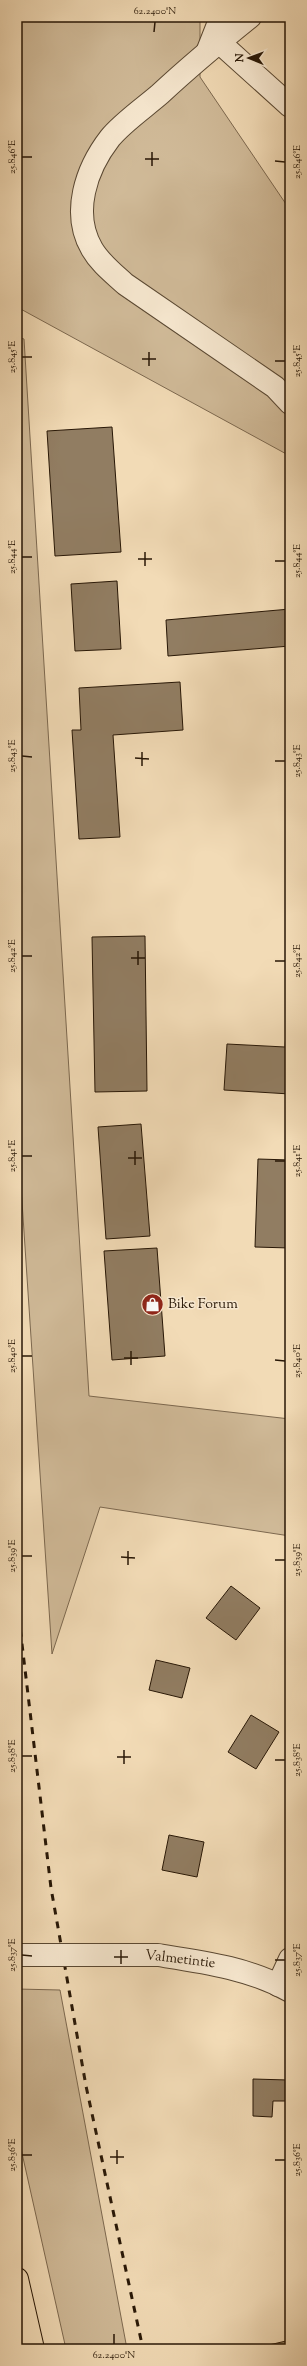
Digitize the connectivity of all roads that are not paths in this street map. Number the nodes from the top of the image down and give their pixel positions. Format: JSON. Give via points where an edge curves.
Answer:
{"nodes":[{"id":1,"x":221,"y":17,"type":"edge"},
{"id":2,"x":250,"y":17,"type":"edge"},
{"id":3,"x":213,"y":47,"type":"junction"},
{"id":4,"x":290,"y":106,"type":"edge"},
{"id":5,"x":290,"y":403,"type":"edge"},
{"id":6,"x":17,"y":1955,"type":"edge"},
{"id":7,"x":290,"y":1959,"type":"edge"},
{"id":8,"x":284,"y":1988,"type":"edge"},
{"id":9,"x":17,"y":2279,"type":"edge"},
{"id":10,"x":33,"y":2349,"type":"edge"}],
"edges":[{"from":1,"to":3,"type":"street"},
{"from":2,"to":3,"type":"street"},
{"from":3,"to":4,"type":"street"},
{"from":3,"to":5,"type":"street","via":[[110,138],[82,194],[82,222],[92,249],[106,267],[125,284],[276,387]]},
{"from":6,"to":8,"type":"street","name":"Valmetintie","bridge":true,"via":[[158,1955],[220,1964]]},
{"from":7,"to":8,"type":"street"},
{"from":9,"to":10,"type":"highway"}]}
